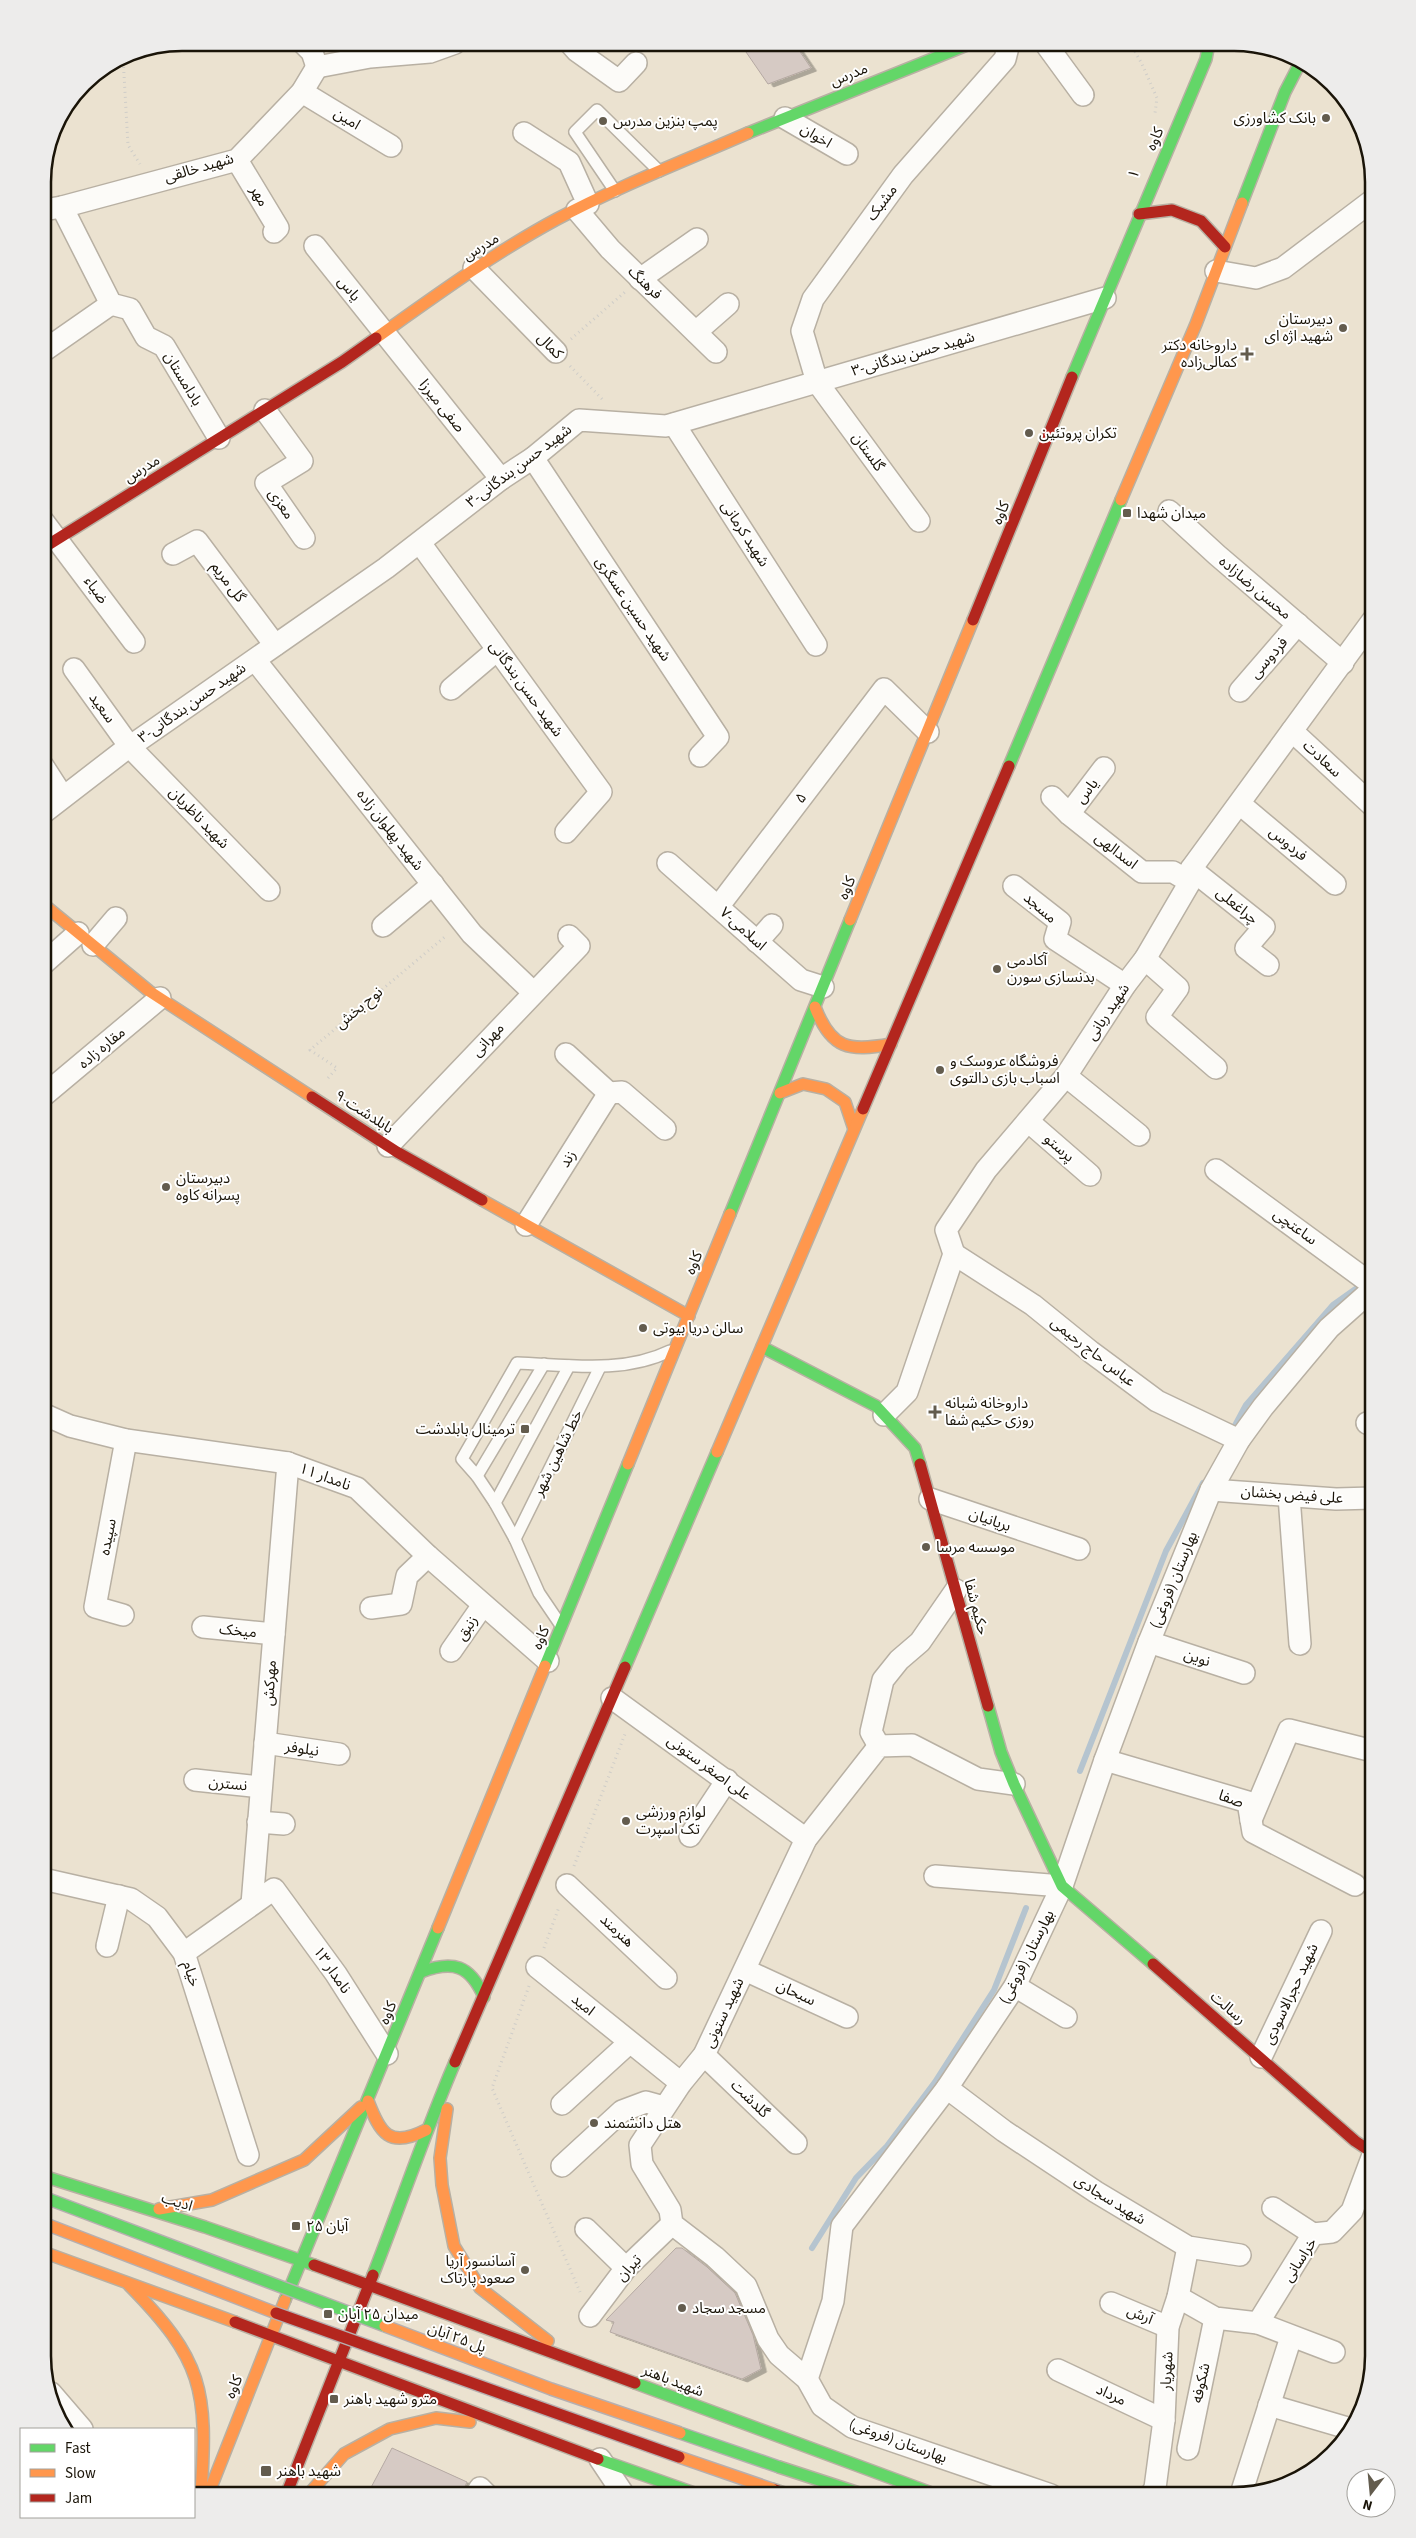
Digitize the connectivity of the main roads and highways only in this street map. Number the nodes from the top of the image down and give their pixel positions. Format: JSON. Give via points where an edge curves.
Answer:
{"nodes":[{"id":1,"x":947,"y":52,"type":"edge"},
{"id":2,"x":1207,"y":52,"type":"edge"},
{"id":3,"x":1297,"y":68,"type":"edge"},
{"id":4,"x":1139,"y":214,"type":"junction"},
{"id":5,"x":1225,"y":247,"type":"junction"},
{"id":6,"x":52,"y":542,"type":"edge"},
{"id":7,"x":52,"y":911,"type":"edge"},
{"id":8,"x":815,"y":1006,"type":"junction"},
{"id":9,"x":891,"y":1044,"type":"junction"},
{"id":10,"x":780,"y":1093,"type":"junction"},
{"id":11,"x":854,"y":1129,"type":"junction"},
{"id":12,"x":689,"y":1316,"type":"junction"},
{"id":13,"x":762,"y":1347,"type":"junction"},
{"id":14,"x":1062,"y":1886,"type":"joint"},
{"id":15,"x":421,"y":1972,"type":"junction"},
{"id":16,"x":484,"y":1997,"type":"junction"},
{"id":17,"x":452,"y":2070,"type":"junction"},
{"id":18,"x":368,"y":2101,"type":"junction"},
{"id":19,"x":426,"y":2130,"type":"junction"},
{"id":20,"x":1365,"y":2148,"type":"edge"},
{"id":21,"x":51,"y":2179,"type":"edge"},
{"id":22,"x":51,"y":2195,"type":"edge"},
{"id":23,"x":51,"y":2200,"type":"edge"},
{"id":24,"x":149,"y":2209,"type":"junction"},
{"id":25,"x":51,"y":2222,"type":"edge"},
{"id":26,"x":51,"y":2227,"type":"edge"},
{"id":27,"x":51,"y":2255,"type":"edge"},
{"id":28,"x":301,"y":2259,"type":"junction"},
{"id":29,"x":125,"y":2280,"type":"junction"},
{"id":30,"x":369,"y":2285,"type":"junction"},
{"id":31,"x":272,"y":2336,"type":"junction"},
{"id":32,"x":567,"y":2356,"type":"junction"},
{"id":33,"x":338,"y":2363,"type":"junction"},
{"id":34,"x":660,"y":2393,"type":"junction"},
{"id":35,"x":644,"y":2398,"type":"dead end"},
{"id":36,"x":630,"y":2406,"type":"dead end"},
{"id":37,"x":510,"y":2426,"type":"junction"},
{"id":38,"x":646,"y":2477,"type":"junction"},
{"id":39,"x":201,"y":2486,"type":"edge"},
{"id":40,"x":212,"y":2486,"type":"edge"},
{"id":41,"x":290,"y":2486,"type":"edge"},
{"id":42,"x":316,"y":2486,"type":"edge"},
{"id":43,"x":674,"y":2486,"type":"edge"},
{"id":44,"x":765,"y":2487,"type":"edge"},
{"id":45,"x":840,"y":2487,"type":"edge"},
{"id":46,"x":914,"y":2487,"type":"edge"}],
"edges":[{"from":1,"to":6,"type":"main road","name":"مدرس","via":[[659,171],[582,207],[474,268],[342,362]]},
{"from":2,"to":4,"type":"main road","name":"کاوه"},
{"from":3,"to":5,"type":"main road"},
{"from":4,"to":5,"type":"main road","via":[[1172,210],[1201,221]]},
{"from":4,"to":8,"type":"main road","name":"کاوه"},
{"from":5,"to":9,"type":"main road","via":[[1196,324]]},
{"from":7,"to":12,"type":"main road","name":"۹-بابلدشت","via":[[160,998],[388,1146]]},
{"from":8,"to":9,"type":"main road","via":[[822,1028],[831,1039],[850,1048],[864,1050]]},
{"from":8,"to":10,"type":"main road","name":"کاوه"},
{"from":9,"to":11,"type":"main road"},
{"from":10,"to":11,"type":"main road","via":[[803,1084],[826,1089],[845,1102]]},
{"from":10,"to":12,"type":"main road","name":"کاوه"},
{"from":11,"to":13,"type":"main road"},
{"from":12,"to":15,"type":"main road","name":"کاوه"},
{"from":13,"to":14,"type":"main road","name":"حکیم شفا","via":[[876,1406],[915,1448],[1001,1752]]},
{"from":13,"to":16,"type":"main road"},
{"from":14,"to":20,"type":"main road","name":"رسالت"},
{"from":15,"to":16,"type":"main road","via":[[445,1964],[460,1967],[472,1974]]},
{"from":15,"to":18,"type":"main road","name":"کاوه"},
{"from":16,"to":17,"type":"main road"},
{"from":17,"to":19,"type":"main road"},
{"from":17,"to":32,"type":"main road","via":[[440,2158],[454,2246],[480,2288]]},
{"from":18,"to":19,"type":"main road","via":[[378,2127],[396,2139],[412,2138]]},
{"from":18,"to":24,"type":"main road","via":[[304,2160],[212,2200],[174,2208]]},
{"from":18,"to":28,"type":"main road","name":"کاوه"},
{"from":19,"to":30,"type":"main road","via":[[407,2189]]},
{"from":21,"to":24,"type":"main road","name":"ادیب"},
{"from":22,"to":25,"type":"main road"},
{"from":23,"to":45,"type":"main road","name":"پل ۲۵ آبان","bridge":true,"via":[[551,2389]]},
{"from":24,"to":28,"type":"main road","name":"ادیب"},
{"from":26,"to":44,"type":"main road","bridge":true,"via":[[542,2410]]},
{"from":27,"to":29,"type":"main road"},
{"from":28,"to":30,"type":"main road","name":"ادیب"},
{"from":28,"to":31,"type":"main road","name":"کاوه"},
{"from":29,"to":31,"type":"main road"},
{"from":29,"to":39,"type":"main road","via":[[176,2336],[198,2382],[202,2420]]},
{"from":30,"to":32,"type":"main road","name":"شهید باهنر"},
{"from":30,"to":33,"type":"main road"},
{"from":31,"to":33,"type":"main road"},
{"from":31,"to":40,"type":"main road","name":"کاوه"},
{"from":32,"to":34,"type":"main road","name":"شهید باهنر"},
{"from":33,"to":37,"type":"main road"},
{"from":33,"to":41,"type":"main road"},
{"from":34,"to":35,"type":"main road"},
{"from":34,"to":46,"type":"main road","name":"شهید باهنر"},
{"from":36,"to":38,"type":"main road","via":[[620,2429],[630,2455]]},
{"from":37,"to":38,"type":"main road"},
{"from":37,"to":42,"type":"main road","via":[[436,2418],[390,2429],[344,2454]]},
{"from":38,"to":43,"type":"main road"}]}
